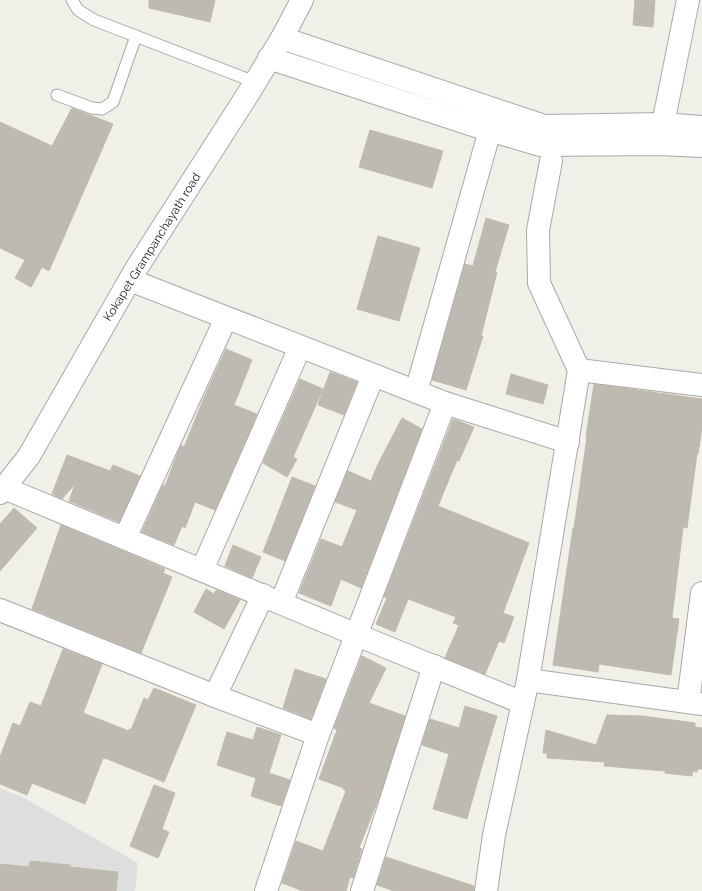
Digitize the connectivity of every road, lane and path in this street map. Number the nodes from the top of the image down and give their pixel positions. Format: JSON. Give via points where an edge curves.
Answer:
{"nodes":[{"id":1,"x":72,"y":0,"type":"edge"},
{"id":2,"x":302,"y":0,"type":"edge"},
{"id":3,"x":688,"y":0,"type":"edge"},
{"id":4,"x":136,"y":36,"type":"junction"},
{"id":5,"x":282,"y":38,"type":"junction"},
{"id":6,"x":269,"y":58,"type":"junction"},
{"id":7,"x":255,"y":82,"type":"junction"},
{"id":8,"x":57,"y":95,"type":"dead end"},
{"id":9,"x":496,"y":110,"type":"junction"},
{"id":10,"x":702,"y":126,"type":"edge"},
{"id":11,"x":490,"y":131,"type":"junction"},
{"id":12,"x":662,"y":134,"type":"junction"},
{"id":13,"x":702,"y":146,"type":"edge"},
{"id":14,"x":551,"y":162,"type":"dead end"},
{"id":15,"x":130,"y":280,"type":"junction"},
{"id":16,"x":226,"y":318,"type":"junction"},
{"id":17,"x":300,"y":347,"type":"junction"},
{"id":18,"x":579,"y":370,"type":"junction"},
{"id":19,"x":373,"y":376,"type":"junction"},
{"id":20,"x":702,"y":386,"type":"edge"},
{"id":21,"x":416,"y":392,"type":"junction"},
{"id":22,"x":445,"y":403,"type":"junction"},
{"id":23,"x":568,"y":442,"type":"junction"},
{"id":24,"x":2,"y":490,"type":"edge"},
{"id":25,"x":125,"y":538,"type":"junction"},
{"id":26,"x":202,"y":570,"type":"junction"},
{"id":27,"x":702,"y":593,"type":"edge"},
{"id":28,"x":272,"y":599,"type":"junction"},
{"id":29,"x":0,"y":610,"type":"edge"},
{"id":30,"x":357,"y":635,"type":"junction"},
{"id":31,"x":434,"y":666,"type":"junction"},
{"id":32,"x":528,"y":680,"type":"junction"},
{"id":33,"x":215,"y":696,"type":"junction"},
{"id":34,"x":523,"y":703,"type":"junction"},
{"id":35,"x":695,"y":703,"type":"edge"},
{"id":36,"x":318,"y":735,"type":"junction"},
{"id":37,"x":266,"y":891,"type":"edge"},
{"id":38,"x":362,"y":891,"type":"edge"},
{"id":39,"x":486,"y":891,"type":"edge"}],
"edges":[{"from":1,"to":4,"type":"lane","via":[[78,10],[94,20]]},
{"from":2,"to":5,"type":"street","name":"Kokapet Grampanchayath road"},
{"from":3,"to":12,"type":"street"},
{"from":4,"to":7,"type":"lane"},
{"from":4,"to":8,"type":"lane","via":[[113,102],[102,109],[92,108]]},
{"from":5,"to":6,"type":"street","name":"Kokapet Grampanchayath road"},
{"from":5,"to":9,"type":"street"},
{"from":6,"to":7,"type":"street","name":"Kokapet Grampanchayath road"},
{"from":6,"to":11,"type":"street"},
{"from":7,"to":15,"type":"street","name":"Kokapet Grampanchayath road"},
{"from":9,"to":11,"type":"street"},
{"from":9,"to":12,"type":"street","via":[[544,126]]},
{"from":10,"to":12,"type":"street"},
{"from":11,"to":12,"type":"street","via":[[540,145]]},
{"from":11,"to":21,"type":"street"},
{"from":12,"to":13,"type":"street"},
{"from":14,"to":18,"type":"street","via":[[538,230],[539,283]]},
{"from":15,"to":16,"type":"street"},
{"from":15,"to":24,"type":"street","name":"Kokapet Grampanchayath road","via":[[29,456]]},
{"from":16,"to":17,"type":"street"},
{"from":16,"to":25,"type":"street"},
{"from":17,"to":19,"type":"street"},
{"from":17,"to":26,"type":"street"},
{"from":18,"to":20,"type":"street"},
{"from":18,"to":23,"type":"street"},
{"from":19,"to":21,"type":"street"},
{"from":19,"to":28,"type":"street"},
{"from":21,"to":22,"type":"street"},
{"from":22,"to":23,"type":"street"},
{"from":22,"to":30,"type":"street"},
{"from":23,"to":32,"type":"street"},
{"from":24,"to":25,"type":"street"},
{"from":25,"to":26,"type":"street"},
{"from":26,"to":28,"type":"street"},
{"from":27,"to":35,"type":"street"},
{"from":28,"to":30,"type":"street"},
{"from":28,"to":33,"type":"street"},
{"from":29,"to":33,"type":"street"},
{"from":30,"to":31,"type":"street"},
{"from":30,"to":36,"type":"street"},
{"from":31,"to":34,"type":"street"},
{"from":31,"to":38,"type":"street"},
{"from":32,"to":34,"type":"street"},
{"from":32,"to":35,"type":"street"},
{"from":33,"to":36,"type":"street"},
{"from":34,"to":39,"type":"street","via":[[494,835]]},
{"from":36,"to":37,"type":"street"}]}
